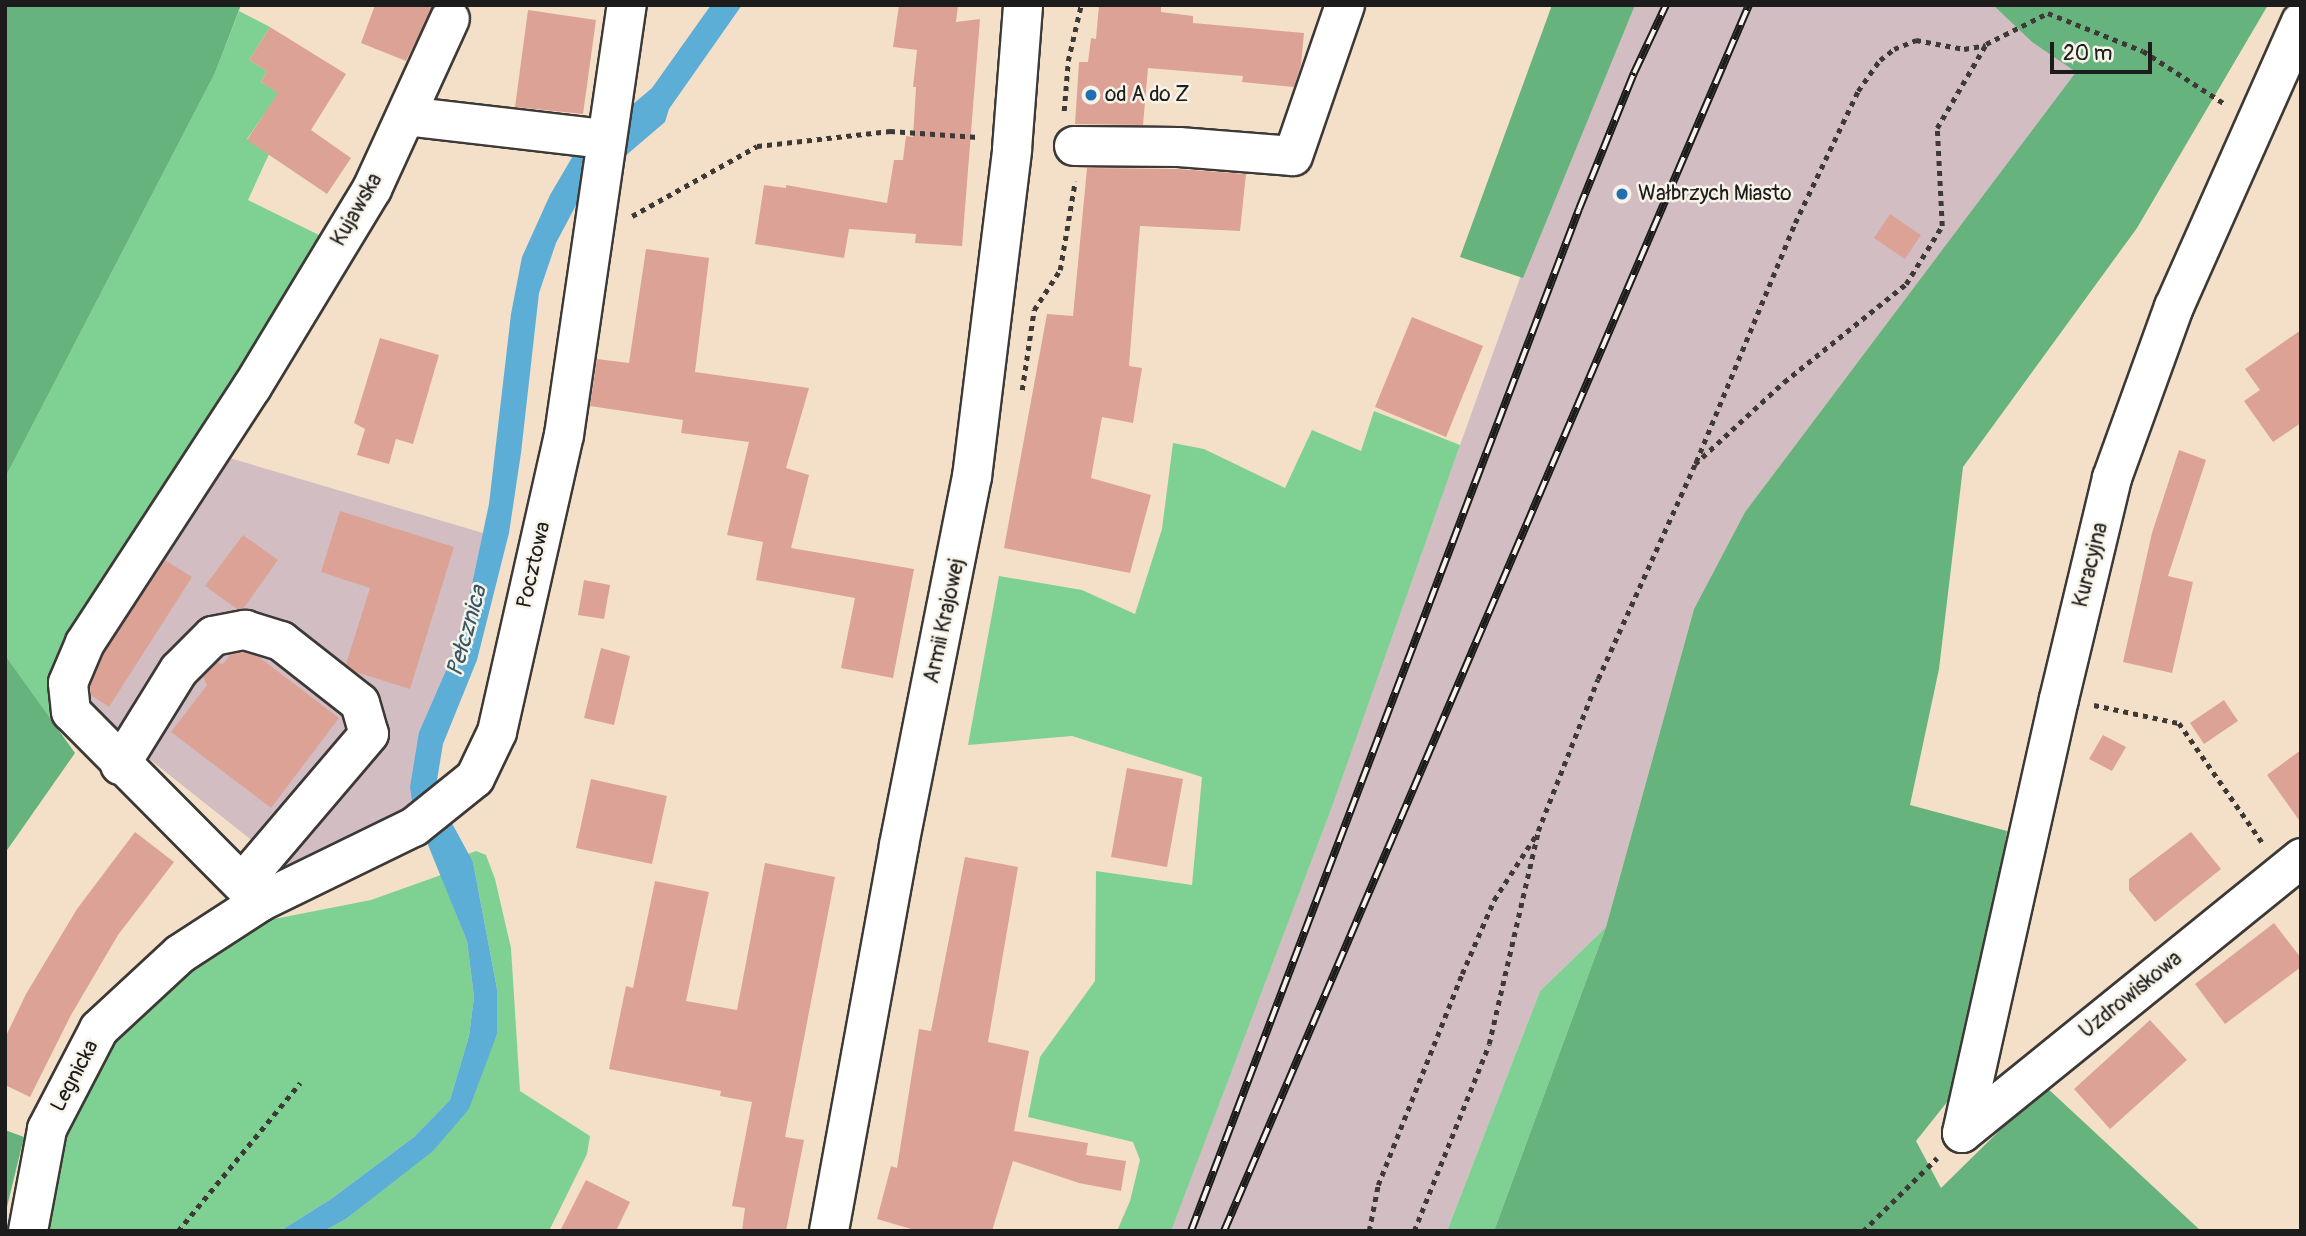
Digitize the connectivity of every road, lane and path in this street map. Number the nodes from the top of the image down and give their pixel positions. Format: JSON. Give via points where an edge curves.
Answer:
{"nodes":[{"id":1,"x":627,"y":5,"type":"edge"},
{"id":2,"x":1023,"y":5,"type":"edge"},
{"id":3,"x":1345,"y":5,"type":"edge"},
{"id":4,"x":450,"y":19,"type":"dead end"},
{"id":5,"x":2301,"y":22,"type":"edge"},
{"id":6,"x":1986,"y":44,"type":"junction"},
{"id":7,"x":406,"y":116,"type":"junction"},
{"id":8,"x":2256,"y":124,"type":"junction"},
{"id":9,"x":596,"y":128,"type":"junction"},
{"id":10,"x":979,"y":137,"type":"dead end"},
{"id":11,"x":1074,"y":146,"type":"dead end"},
{"id":12,"x":592,"y":239,"type":"junction"},
{"id":13,"x":1695,"y":464,"type":"junction"},
{"id":14,"x":2095,"y":705,"type":"dead end"},
{"id":15,"x":120,"y":765,"type":"junction"},
{"id":16,"x":1538,"y":831,"type":"junction"},
{"id":17,"x":2291,"y":865,"type":"edge"},
{"id":18,"x":251,"y":893,"type":"junction"},
{"id":19,"x":180,"y":954,"type":"joint"},
{"id":20,"x":300,"y":1083,"type":"dead end"},
{"id":21,"x":1962,"y":1133,"type":"junction"},
{"id":22,"x":28,"y":1231,"type":"edge"},
{"id":23,"x":178,"y":1231,"type":"edge"},
{"id":24,"x":829,"y":1231,"type":"edge"},
{"id":25,"x":1368,"y":1231,"type":"edge"},
{"id":26,"x":1414,"y":1231,"type":"edge"},
{"id":27,"x":1863,"y":1231,"type":"edge"}],
"edges":[{"from":1,"to":9,"type":"street","name":"Pocztowa"},
{"from":2,"to":24,"type":"street","name":"Armii Krajowej","via":[[1012,149],[972,477]]},
{"from":3,"to":11,"type":"street","via":[[1293,156],[1179,147]]},
{"from":4,"to":7,"type":"street","name":"Kujawska"},
{"from":5,"to":8,"type":"street","name":"Kuracyjna"},
{"from":6,"to":8,"type":"path","via":[[2048,13],[2143,51]]},
{"from":6,"to":13,"type":"path","via":[[1937,128],[1942,226],[1906,284],[1784,382]]},
{"from":6,"to":13,"type":"path","via":[[1964,49],[1916,40],[1880,60],[1858,91],[1795,223]]},
{"from":7,"to":9,"type":"street"},
{"from":7,"to":15,"type":"street","name":"Kujawska","via":[[372,189],[252,387],[85,643],[68,683],[71,712]]},
{"from":8,"to":21,"type":"street","name":"Kuracyjna","via":[[2174,307],[2112,478]]},
{"from":9,"to":12,"type":"street","name":"Pocztowa","via":[[600,185]]},
{"from":10,"to":12,"type":"path","via":[[890,131],[757,146]]},
{"from":12,"to":18,"type":"street","name":"Pocztowa","via":[[564,435],[497,732],[475,778],[414,827]]},
{"from":13,"to":16,"type":"path","via":[[1598,679]]},
{"from":14,"to":17,"type":"path","via":[[2179,723]]},
{"from":15,"to":18,"type":"street","name":"Kujawska"},
{"from":15,"to":18,"type":"street","via":[[179,670],[213,636],[246,630],[281,641],[360,702],[369,734]]},
{"from":16,"to":25,"type":"path","via":[[1494,900],[1462,974],[1378,1185]]},
{"from":16,"to":26,"type":"path","via":[[1489,1044]]},
{"from":17,"to":21,"type":"street","name":"Uzdrowiskowa"},
{"from":18,"to":19,"type":"street","name":"Pocztowa"},
{"from":19,"to":22,"type":"street","name":"Legnicka","via":[[99,1029],[47,1129]]},
{"from":20,"to":23,"type":"path"},
{"from":21,"to":27,"type":"path"}]}
